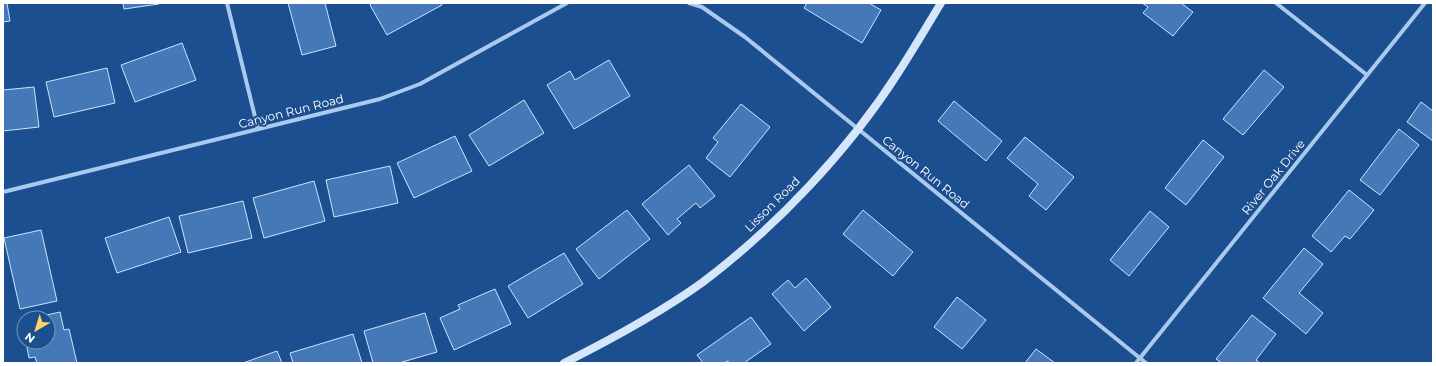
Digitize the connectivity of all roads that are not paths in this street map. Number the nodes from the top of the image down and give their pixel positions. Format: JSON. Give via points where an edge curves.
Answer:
{"nodes":[{"id":1,"x":227,"y":3,"type":"edge"},
{"id":2,"x":567,"y":3,"type":"edge"},
{"id":3,"x":689,"y":3,"type":"edge"},
{"id":4,"x":941,"y":3,"type":"edge"},
{"id":5,"x":1276,"y":3,"type":"edge"},
{"id":6,"x":1425,"y":3,"type":"edge"},
{"id":7,"x":1367,"y":75,"type":"junction"},
{"id":8,"x":258,"y":129,"type":"junction"},
{"id":9,"x":857,"y":129,"type":"junction"},
{"id":10,"x":3,"y":192,"type":"edge"},
{"id":11,"x":1140,"y":358,"type":"junction"},
{"id":12,"x":564,"y":363,"type":"edge"},
{"id":13,"x":1136,"y":363,"type":"edge"},
{"id":14,"x":1146,"y":363,"type":"edge"}],
"edges":[{"from":1,"to":8,"type":"street"},
{"from":2,"to":8,"type":"street","name":"Canyon Run Road","via":[[420,84],[380,99]]},
{"from":3,"to":9,"type":"street","name":"Canyon Run Road","via":[[702,7],[745,38]]},
{"from":4,"to":9,"type":"street","name":"Lisson Road","via":[[898,74]]},
{"from":5,"to":7,"type":"street"},
{"from":6,"to":7,"type":"street","name":"River Oak Drive"},
{"from":7,"to":11,"type":"street","name":"River Oak Drive"},
{"from":8,"to":10,"type":"street","name":"Canyon Run Road"},
{"from":9,"to":11,"type":"street","name":"Canyon Run Road"},
{"from":9,"to":12,"type":"street","name":"Lisson Road","via":[[790,206],[703,281],[611,339]]},
{"from":11,"to":13,"type":"street","name":"River Oak Drive"},
{"from":11,"to":14,"type":"street","name":"Canyon Run Road"}]}
